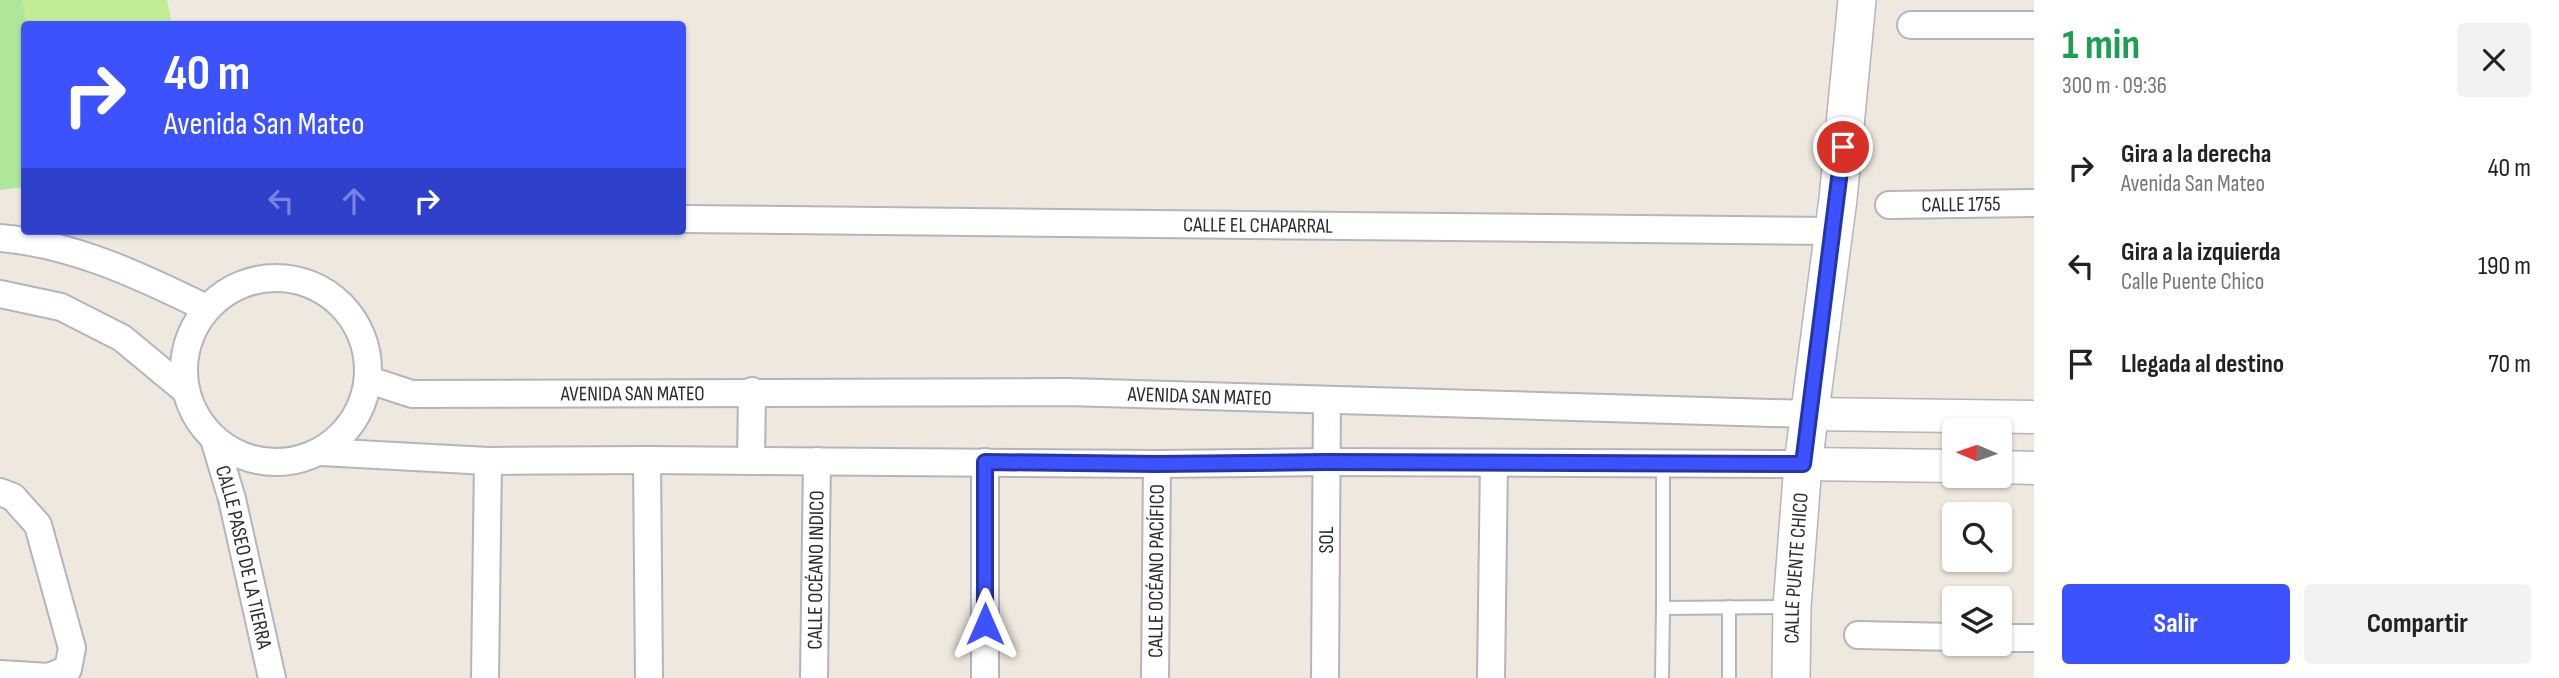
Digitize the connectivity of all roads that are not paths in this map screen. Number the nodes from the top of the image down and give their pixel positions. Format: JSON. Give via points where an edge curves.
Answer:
{"nodes":[{"id":1,"x":1857,"y":0,"type":"edge"},
{"id":2,"x":1911,"y":25,"type":"dead end"},
{"id":3,"x":2034,"y":25,"type":"edge"},
{"id":4,"x":2034,"y":203,"type":"edge"},
{"id":5,"x":1889,"y":205,"type":"dead end"},
{"id":6,"x":686,"y":219,"type":"edge"},
{"id":7,"x":1833,"y":231,"type":"junction"},
{"id":8,"x":0,"y":238,"type":"edge"},
{"id":9,"x":0,"y":294,"type":"edge"},
{"id":10,"x":206,"y":308,"type":"junction"},
{"id":11,"x":369,"y":380,"type":"junction"},
{"id":12,"x":186,"y":391,"type":"junction"},
{"id":13,"x":752,"y":391,"type":"junction"},
{"id":14,"x":1326,"y":401,"type":"junction"},
{"id":15,"x":1808,"y":414,"type":"junction"},
{"id":16,"x":2034,"y":417,"type":"edge"},
{"id":17,"x":214,"y":439,"type":"junction"},
{"id":18,"x":321,"y":452,"type":"junction"},
{"id":19,"x":647,"y":460,"type":"junction"},
{"id":20,"x":488,"y":461,"type":"junction"},
{"id":21,"x":751,"y":461,"type":"junction"},
{"id":22,"x":817,"y":461,"type":"junction"},
{"id":23,"x":985,"y":462,"type":"junction"},
{"id":24,"x":1326,"y":462,"type":"junction"},
{"id":25,"x":1493,"y":463,"type":"junction"},
{"id":26,"x":1157,"y":464,"type":"junction"},
{"id":27,"x":1663,"y":464,"type":"junction"},
{"id":28,"x":1803,"y":464,"type":"junction"},
{"id":29,"x":1942,"y":466,"type":"edge"},
{"id":30,"x":2012,"y":467,"type":"edge"},
{"id":31,"x":2034,"y":468,"type":"edge"},
{"id":32,"x":0,"y":492,"type":"edge"},
{"id":33,"x":1729,"y":607,"type":"junction"},
{"id":34,"x":1793,"y":607,"type":"junction"},
{"id":35,"x":1664,"y":608,"type":"junction"},
{"id":36,"x":1858,"y":635,"type":"dead end"},
{"id":37,"x":1942,"y":637,"type":"edge"},
{"id":38,"x":2012,"y":638,"type":"edge"},
{"id":39,"x":2034,"y":638,"type":"edge"},
{"id":40,"x":0,"y":674,"type":"edge"},
{"id":41,"x":49,"y":677,"type":"edge"},
{"id":42,"x":272,"y":678,"type":"edge"},
{"id":43,"x":485,"y":678,"type":"edge"},
{"id":44,"x":649,"y":678,"type":"edge"},
{"id":45,"x":814,"y":678,"type":"edge"},
{"id":46,"x":985,"y":678,"type":"edge"},
{"id":47,"x":1155,"y":678,"type":"edge"},
{"id":48,"x":1325,"y":678,"type":"edge"},
{"id":49,"x":1491,"y":678,"type":"edge"},
{"id":50,"x":1662,"y":678,"type":"edge"},
{"id":51,"x":1729,"y":678,"type":"edge"},
{"id":52,"x":1791,"y":678,"type":"edge"}],
"edges":[{"from":1,"to":7,"type":"main road","name":"CALLE PUENTE CHICO"},
{"from":2,"to":3,"type":"street"},
{"from":4,"to":5,"type":"street","name":"CALLE 1755"},
{"from":6,"to":7,"type":"street","name":"CALLE EL CHAPARRAL"},
{"from":7,"to":15,"type":"main road","name":"CALLE PUENTE CHICO"},
{"from":8,"to":10,"type":"street","via":[[82,254]]},
{"from":9,"to":12,"type":"street","via":[[61,307],[122,338]]},
{"from":10,"to":11,"type":"street","via":[[244,283],[281,277],[317,286],[347,309],[365,342]]},
{"from":10,"to":12,"type":"street","via":[[193,330],[184,363]]},
{"from":11,"to":13,"type":"street","name":"AVENIDA SAN MATEO","via":[[412,394]]},
{"from":11,"to":18,"type":"street","via":[[354,422]]},
{"from":12,"to":17,"type":"street","via":[[197,418]]},
{"from":13,"to":14,"type":"street","name":"AVENIDA SAN MATEO","via":[[1069,392]]},
{"from":13,"to":21,"type":"street"},
{"from":14,"to":15,"type":"street","name":"AVENIDA SAN MATEO"},
{"from":14,"to":24,"type":"street","name":"SOL"},
{"from":15,"to":16,"type":"street","name":"AVENIDA SAN MATEO"},
{"from":15,"to":28,"type":"main road","name":"CALLE PUENTE CHICO"},
{"from":17,"to":18,"type":"street","via":[[237,455],[265,463],[293,462]]},
{"from":17,"to":42,"type":"street","name":"CALLE PASEO DE LA TIERRA"},
{"from":18,"to":20,"type":"street"},
{"from":19,"to":20,"type":"street"},
{"from":19,"to":21,"type":"street"},
{"from":19,"to":44,"type":"street"},
{"from":20,"to":43,"type":"street"},
{"from":21,"to":22,"type":"street"},
{"from":22,"to":23,"type":"street"},
{"from":22,"to":45,"type":"street","name":"CALLE OCÉANO INDICO"},
{"from":23,"to":26,"type":"street"},
{"from":23,"to":46,"type":"street"},
{"from":24,"to":25,"type":"street"},
{"from":24,"to":26,"type":"street"},
{"from":24,"to":48,"type":"street","name":"SOL"},
{"from":25,"to":27,"type":"street"},
{"from":25,"to":49,"type":"street"},
{"from":26,"to":47,"type":"street","name":"CALLE OCÉANO PACÍFICO"},
{"from":27,"to":28,"type":"street"},
{"from":27,"to":35,"type":"lane"},
{"from":28,"to":29,"type":"street"},
{"from":28,"to":34,"type":"main road","name":"CALLE PUENTE CHICO"},
{"from":30,"to":31,"type":"street"},
{"from":32,"to":41,"type":"street","via":[[13,497],[38,525],[72,648],[68,669]]},
{"from":33,"to":34,"type":"lane"},
{"from":33,"to":35,"type":"lane"},
{"from":33,"to":51,"type":"lane"},
{"from":34,"to":52,"type":"main road","name":"CALLE PUENTE CHICO"},
{"from":35,"to":50,"type":"lane"},
{"from":36,"to":37,"type":"street"},
{"from":38,"to":39,"type":"street"},
{"from":40,"to":41,"type":"street"}]}
